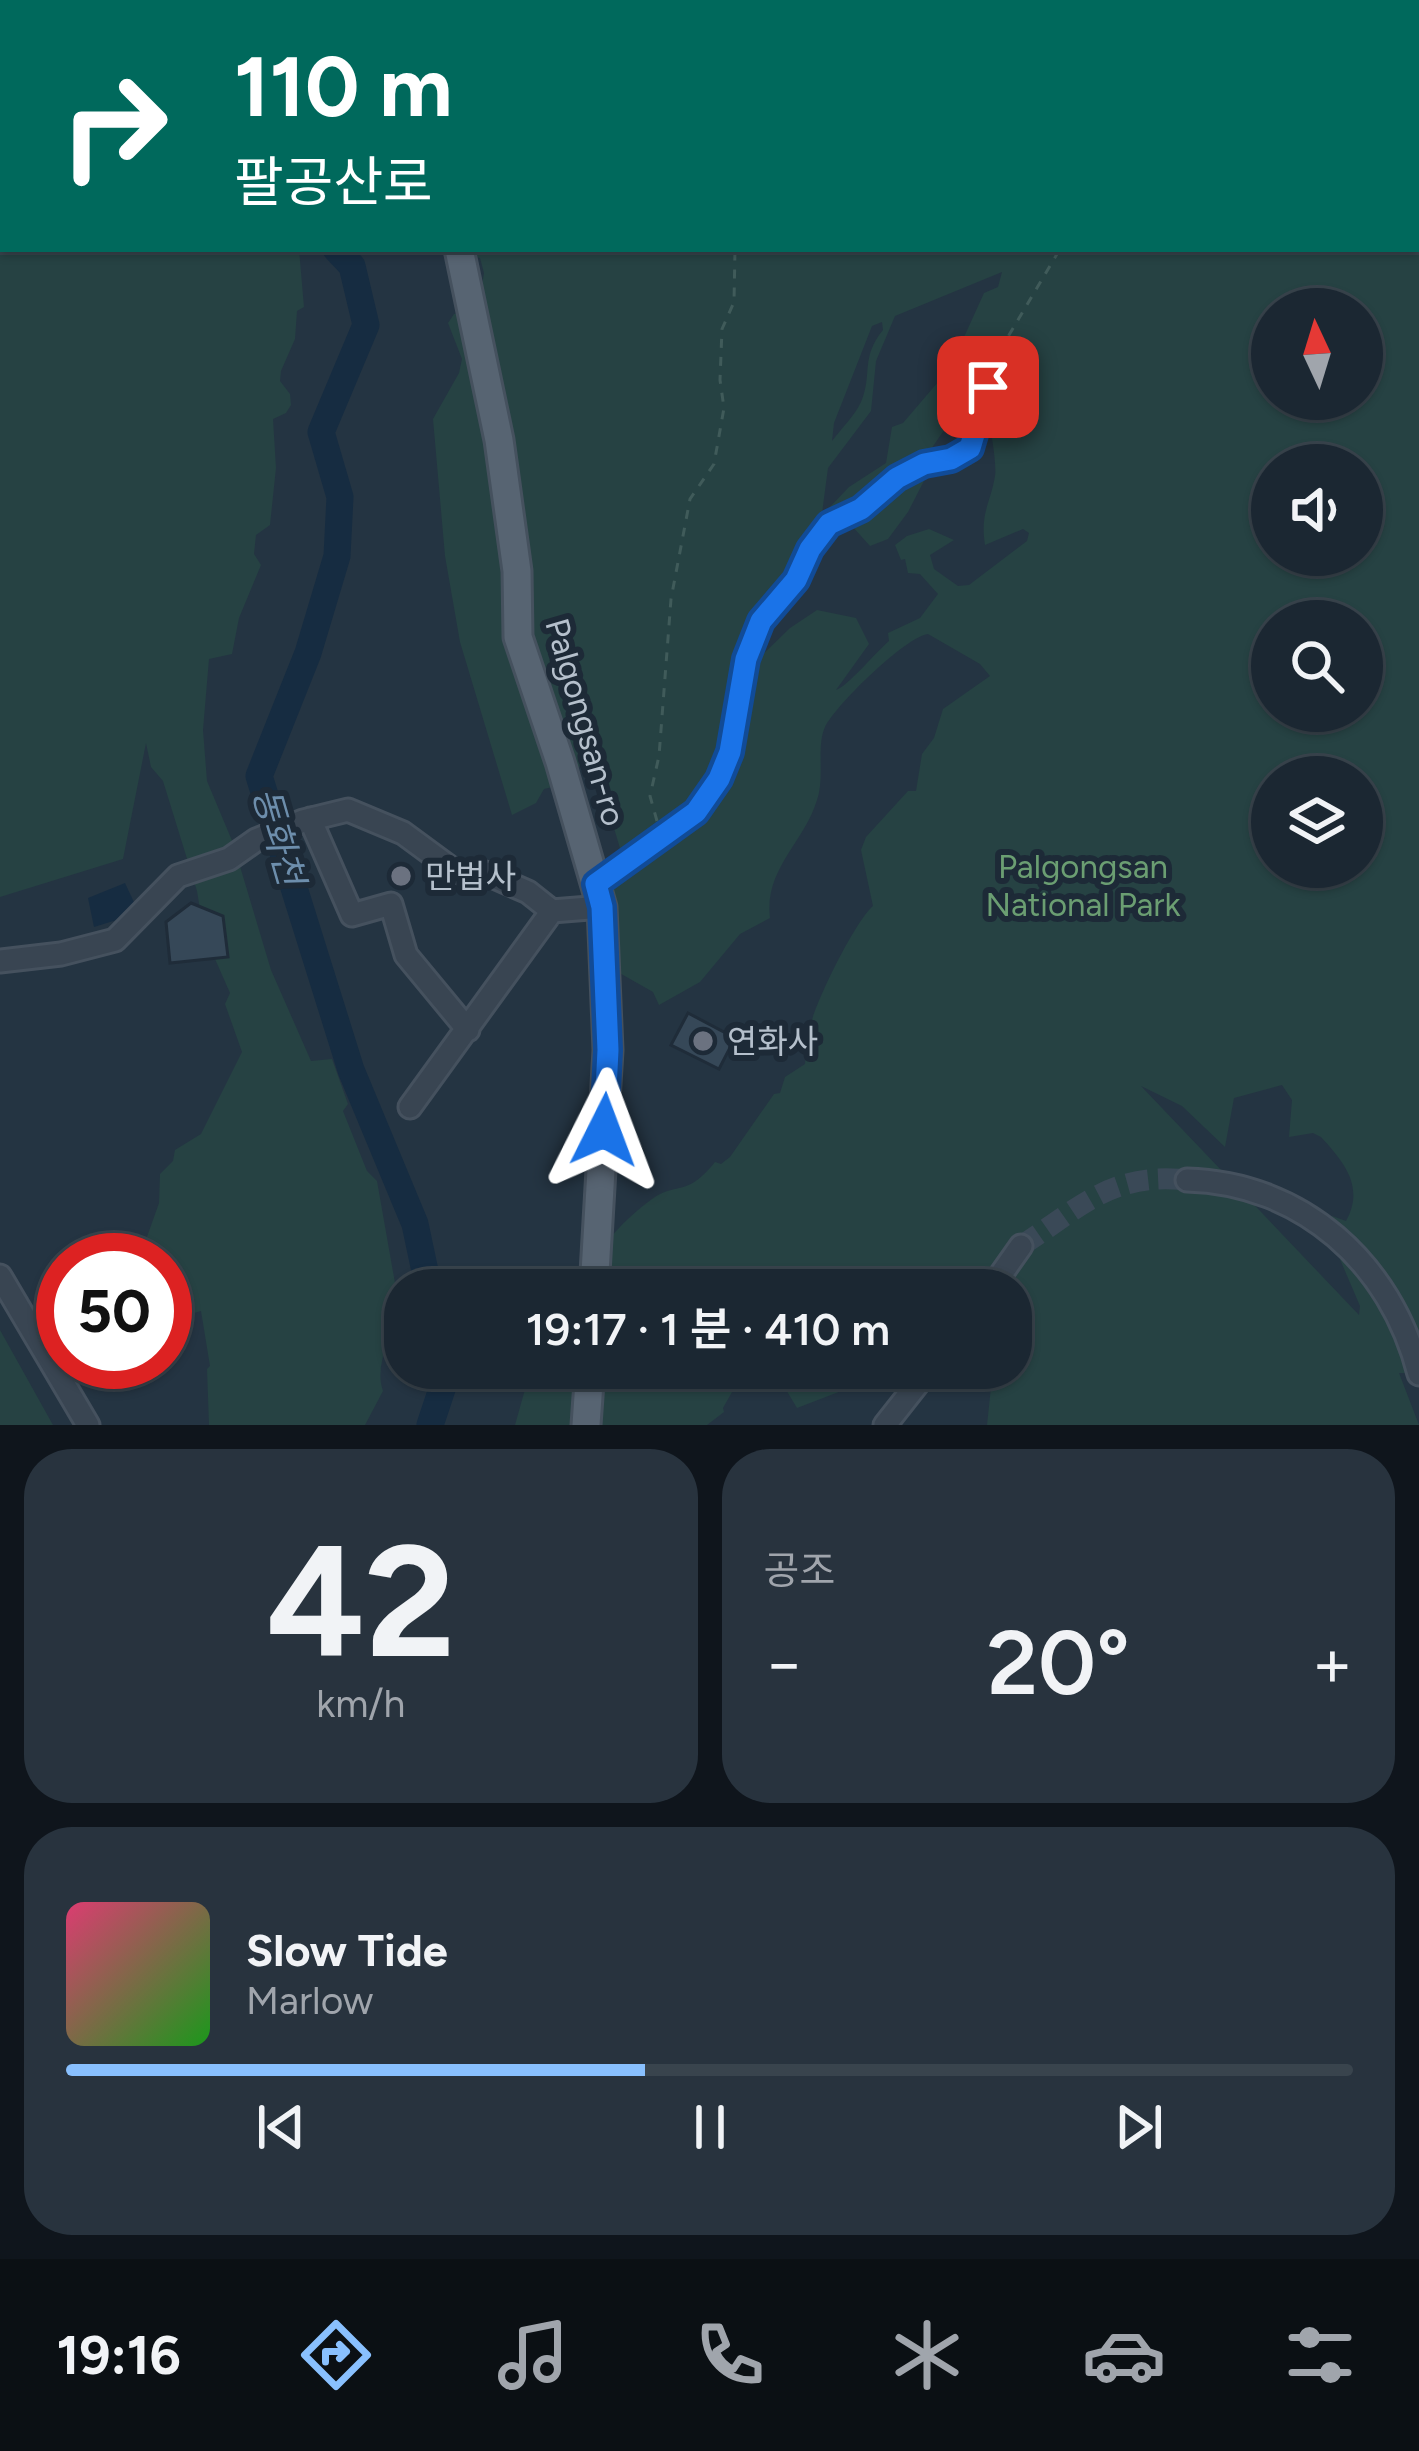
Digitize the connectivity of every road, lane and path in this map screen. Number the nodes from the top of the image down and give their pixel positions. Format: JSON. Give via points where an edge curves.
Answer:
{"nodes":[{"id":1,"x":460,"y":252,"type":"edge"},
{"id":2,"x":735,"y":252,"type":"edge"},
{"id":3,"x":1058,"y":252,"type":"edge"},
{"id":4,"x":988,"y":387,"type":"joint"},
{"id":5,"x":306,"y":820,"type":"junction"},
{"id":6,"x":662,"y":840,"type":"junction"},
{"id":7,"x":599,"y":896,"type":"junction"},
{"id":8,"x":552,"y":911,"type":"junction"},
{"id":9,"x":0,"y":961,"type":"edge"},
{"id":10,"x":468,"y":1030,"type":"junction"},
{"id":11,"x":410,"y":1107,"type":"dead end"},
{"id":12,"x":1187,"y":1180,"type":"tunnel mouth"},
{"id":13,"x":1021,"y":1246,"type":"tunnel mouth"},
{"id":14,"x":595,"y":1269,"type":"edge"},
{"id":15,"x":1005,"y":1269,"type":"edge"},
{"id":16,"x":0,"y":1276,"type":"edge"},
{"id":17,"x":1419,"y":1374,"type":"edge"},
{"id":18,"x":589,"y":1389,"type":"edge"},
{"id":19,"x":913,"y":1389,"type":"edge"},
{"id":20,"x":88,"y":1425,"type":"edge"},
{"id":21,"x":586,"y":1425,"type":"edge"},
{"id":22,"x":885,"y":1425,"type":"edge"}],
"edges":[{"from":1,"to":7,"type":"main road","name":"Palgongsan-ro","via":[[499,440],[518,638]]},
{"from":2,"to":6,"type":"path","via":[[714,464],[690,499],[671,599],[650,796]]},
{"from":3,"to":4,"type":"path"},
{"from":4,"to":6,"type":"street","via":[[970,448],[897,478],[829,524],[810,549],[761,621],[719,779]]},
{"from":5,"to":8,"type":"street","via":[[348,810],[403,833],[456,872],[485,873]]},
{"from":5,"to":9,"type":"street","via":[[178,876],[115,940]]},
{"from":5,"to":10,"type":"street","via":[[352,915],[391,904],[406,955]]},
{"from":6,"to":7,"type":"street"},
{"from":7,"to":8,"type":"street"},
{"from":7,"to":14,"type":"main road","name":"Palgongsan-ro","via":[[608,1050]]},
{"from":8,"to":10,"type":"street"},
{"from":10,"to":11,"type":"street"},
{"from":12,"to":17,"type":"street","via":[[1228,1181],[1275,1197],[1327,1229],[1364,1262],[1411,1342]]},
{"from":13,"to":15,"type":"street"},
{"from":16,"to":20,"type":"street"},
{"from":18,"to":21,"type":"main road"},
{"from":19,"to":22,"type":"street"}]}
